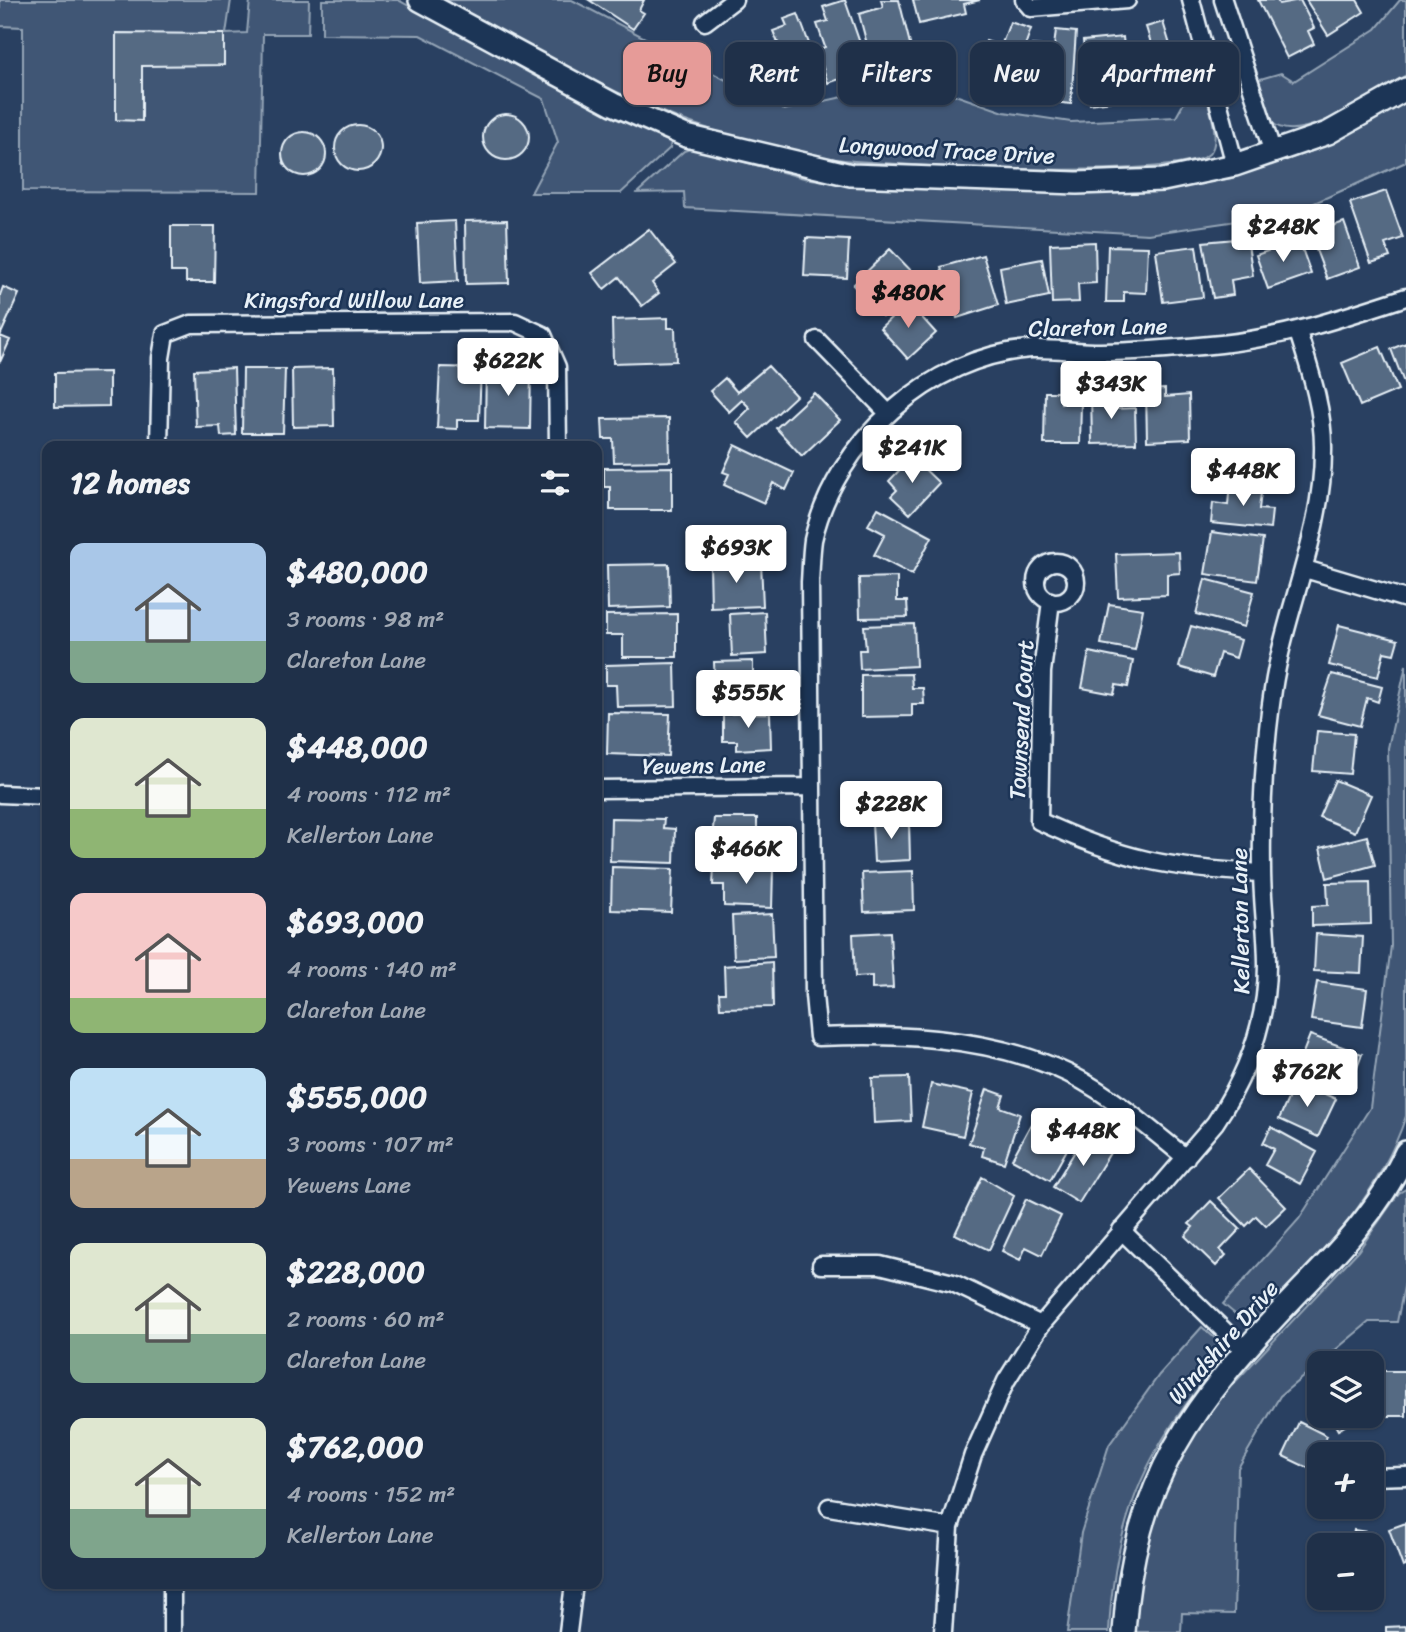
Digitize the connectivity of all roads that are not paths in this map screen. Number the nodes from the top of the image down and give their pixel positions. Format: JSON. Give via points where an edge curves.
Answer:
{"nodes":[{"id":1,"x":420,"y":0,"type":"edge"},
{"id":2,"x":734,"y":0,"type":"edge"},
{"id":3,"x":1024,"y":0,"type":"edge"},
{"id":4,"x":1127,"y":0,"type":"edge"},
{"id":5,"x":1191,"y":0,"type":"edge"},
{"id":6,"x":1223,"y":0,"type":"edge"},
{"id":7,"x":705,"y":22,"type":"dead end"},
{"id":8,"x":1204,"y":42,"type":"edge"},
{"id":9,"x":1242,"y":59,"type":"junction"},
{"id":10,"x":1239,"y":60,"type":"edge"},
{"id":11,"x":1406,"y":89,"type":"edge"},
{"id":12,"x":1221,"y":105,"type":"edge"},
{"id":13,"x":1273,"y":153,"type":"junction"},
{"id":14,"x":1236,"y":165,"type":"junction"},
{"id":15,"x":1406,"y":297,"type":"edge"},
{"id":16,"x":1298,"y":332,"type":"junction"},
{"id":17,"x":817,"y":340,"type":"dead end"},
{"id":18,"x":888,"y":413,"type":"junction"},
{"id":19,"x":159,"y":441,"type":"edge"},
{"id":20,"x":558,"y":441,"type":"edge"},
{"id":21,"x":1305,"y":569,"type":"junction"},
{"id":22,"x":1406,"y":599,"type":"edge"},
{"id":23,"x":1051,"y":601,"type":"dead end"},
{"id":24,"x":812,"y":787,"type":"junction"},
{"id":25,"x":602,"y":789,"type":"edge"},
{"id":26,"x":0,"y":794,"type":"edge"},
{"id":27,"x":42,"y":796,"type":"edge"},
{"id":28,"x":1262,"y":873,"type":"junction"},
{"id":29,"x":1186,"y":1158,"type":"junction"},
{"id":30,"x":1404,"y":1163,"type":"edge"},
{"id":31,"x":1121,"y":1230,"type":"junction"},
{"id":32,"x":821,"y":1265,"type":"dead end"},
{"id":33,"x":1041,"y":1325,"type":"junction"},
{"id":34,"x":1244,"y":1350,"type":"junction"},
{"id":35,"x":1406,"y":1476,"type":"edge"},
{"id":36,"x":1384,"y":1477,"type":"edge"},
{"id":37,"x":828,"y":1507,"type":"dead end"},
{"id":38,"x":950,"y":1527,"type":"junction"},
{"id":39,"x":172,"y":1589,"type":"edge"},
{"id":40,"x":573,"y":1589,"type":"edge"},
{"id":41,"x":172,"y":1632,"type":"edge"},
{"id":42,"x":568,"y":1632,"type":"edge"},
{"id":43,"x":943,"y":1632,"type":"edge"},
{"id":44,"x":1125,"y":1632,"type":"edge"}],
"edges":[{"from":1,"to":14,"type":"street","name":"Longwood Trace Drive","via":[[613,104],[686,135],[851,175],[1077,183],[1163,180]]},
{"from":2,"to":7,"type":"street"},
{"from":3,"to":4,"type":"street","via":[[1031,8]]},
{"from":5,"to":8,"type":"street"},
{"from":6,"to":9,"type":"street"},
{"from":9,"to":10,"type":"street"},
{"from":9,"to":13,"type":"street"},
{"from":11,"to":13,"type":"street","name":"Longwood Trace Drive","via":[[1328,133]]},
{"from":12,"to":14,"type":"street"},
{"from":13,"to":14,"type":"street","name":"Longwood Trace Drive"},
{"from":15,"to":16,"type":"street","name":"Clareton Lane"},
{"from":16,"to":18,"type":"street","name":"Clareton Lane","via":[[1163,350],[1030,349],[991,356],[935,379]]},
{"from":16,"to":21,"type":"street","name":"Kellerton Lane","via":[[1313,378],[1324,450]]},
{"from":17,"to":18,"type":"street"},
{"from":18,"to":24,"type":"street","name":"Clareton Lane","via":[[843,471],[825,504],[813,541]]},
{"from":19,"to":20,"type":"street","name":"Kingsford Willow Lane","via":[[160,358],[165,334],[191,324],[515,322],[543,334],[558,367]]},
{"from":21,"to":22,"type":"street"},
{"from":21,"to":28,"type":"street","name":"Kellerton Lane","via":[[1274,685],[1266,736]]},
{"from":23,"to":28,"type":"street","name":"Townsend Court","via":[[1041,698],[1039,821],[1090,845],[1140,860],[1189,870]]},
{"from":24,"to":25,"type":"street","name":"Yewens Lane"},
{"from":24,"to":29,"type":"street","name":"Clareton Lane","via":[[818,1037],[878,1035],[964,1043],[1055,1067],[1097,1090]]},
{"from":26,"to":27,"type":"street"},
{"from":28,"to":29,"type":"street","name":"Kellerton Lane","via":[[1267,965],[1264,1010],[1233,1097]]},
{"from":29,"to":31,"type":"street","name":"Kellerton Lane"},
{"from":30,"to":34,"type":"street","name":"Windshire Drive","via":[[1353,1234]]},
{"from":31,"to":33,"type":"street","name":"Kellerton Lane"},
{"from":31,"to":34,"type":"street"},
{"from":32,"to":33,"type":"street","via":[[880,1265],[953,1283]]},
{"from":33,"to":38,"type":"street","name":"Kellerton Lane","via":[[1006,1381]]},
{"from":34,"to":44,"type":"street","name":"Windshire Drive","via":[[1213,1386],[1163,1465],[1146,1506],[1130,1567]]},
{"from":35,"to":36,"type":"street"},
{"from":37,"to":38,"type":"street"},
{"from":38,"to":43,"type":"street","name":"Kellerton Lane"},
{"from":39,"to":41,"type":"street"},
{"from":40,"to":42,"type":"street"}]}
